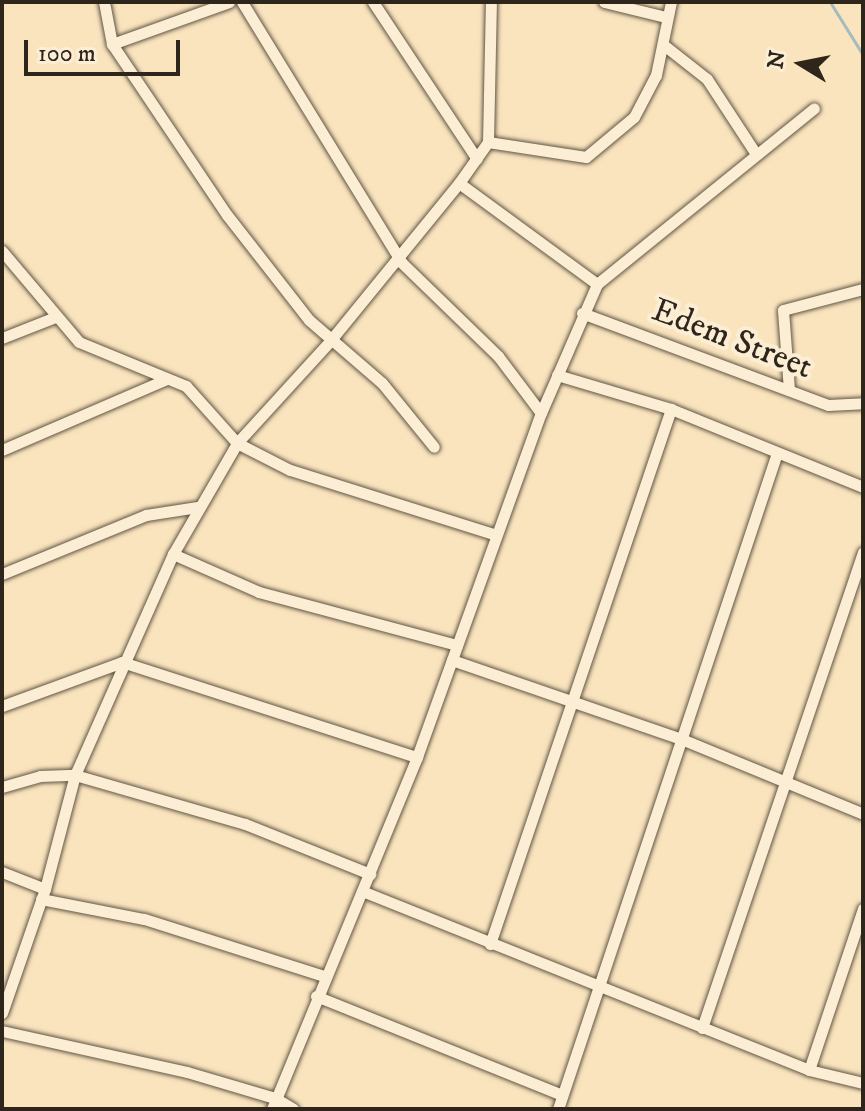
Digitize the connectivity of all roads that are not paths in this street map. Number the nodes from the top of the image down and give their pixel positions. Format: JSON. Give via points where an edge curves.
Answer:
{"nodes":[{"id":1,"x":104,"y":2,"type":"edge"},
{"id":2,"x":229,"y":2,"type":"edge"},
{"id":3,"x":242,"y":2,"type":"edge"},
{"id":4,"x":373,"y":2,"type":"edge"},
{"id":5,"x":491,"y":2,"type":"edge"},
{"id":6,"x":604,"y":2,"type":"edge"},
{"id":7,"x":671,"y":2,"type":"edge"},
{"id":8,"x":666,"y":17,"type":"junction"},
{"id":9,"x":112,"y":44,"type":"junction"},
{"id":10,"x":665,"y":46,"type":"junction"},
{"id":11,"x":814,"y":108,"type":"dead end"},
{"id":12,"x":488,"y":142,"type":"junction"},
{"id":13,"x":756,"y":154,"type":"junction"},
{"id":14,"x":477,"y":159,"type":"junction"},
{"id":15,"x":459,"y":183,"type":"junction"},
{"id":16,"x":2,"y":251,"type":"edge"},
{"id":17,"x":397,"y":253,"type":"junction"},
{"id":18,"x":597,"y":284,"type":"junction"},
{"id":19,"x":863,"y":289,"type":"edge"},
{"id":20,"x":582,"y":313,"type":"junction"},
{"id":21,"x":55,"y":317,"type":"junction"},
{"id":22,"x":2,"y":338,"type":"edge"},
{"id":23,"x":330,"y":341,"type":"junction"},
{"id":24,"x":557,"y":375,"type":"junction"},
{"id":25,"x":167,"y":379,"type":"junction"},
{"id":26,"x":789,"y":390,"type":"junction"},
{"id":27,"x":863,"y":403,"type":"edge"},
{"id":28,"x":671,"y":409,"type":"junction"},
{"id":29,"x":541,"y":413,"type":"junction"},
{"id":30,"x":237,"y":443,"type":"junction"},
{"id":31,"x":434,"y":447,"type":"dead end"},
{"id":32,"x":2,"y":450,"type":"edge"},
{"id":33,"x":777,"y":453,"type":"junction"},
{"id":34,"x":863,"y":487,"type":"edge"},
{"id":35,"x":197,"y":507,"type":"junction"},
{"id":36,"x":496,"y":535,"type":"junction"},
{"id":37,"x":863,"y":552,"type":"edge"},
{"id":38,"x":173,"y":554,"type":"junction"},
{"id":39,"x":2,"y":574,"type":"edge"},
{"id":40,"x":457,"y":645,"type":"junction"},
{"id":41,"x":452,"y":660,"type":"junction"},
{"id":42,"x":122,"y":662,"type":"junction"},
{"id":43,"x":575,"y":700,"type":"junction"},
{"id":44,"x":2,"y":706,"type":"edge"},
{"id":45,"x":679,"y":738,"type":"junction"},
{"id":46,"x":417,"y":757,"type":"junction"},
{"id":47,"x":75,"y":775,"type":"junction"},
{"id":48,"x":785,"y":783,"type":"junction"},
{"id":49,"x":2,"y":787,"type":"edge"},
{"id":50,"x":863,"y":814,"type":"edge"},
{"id":51,"x":2,"y":872,"type":"edge"},
{"id":52,"x":370,"y":874,"type":"junction"},
{"id":53,"x":362,"y":891,"type":"junction"},
{"id":54,"x":43,"y":894,"type":"junction"},
{"id":55,"x":863,"y":909,"type":"edge"},
{"id":56,"x":860,"y":931,"type":"edge"},
{"id":57,"x":490,"y":944,"type":"junction"},
{"id":58,"x":324,"y":976,"type":"junction"},
{"id":59,"x":7,"y":986,"type":"edge"},
{"id":60,"x":597,"y":988,"type":"junction"},
{"id":61,"x":316,"y":996,"type":"junction"},
{"id":62,"x":2,"y":1013,"type":"edge"},
{"id":63,"x":702,"y":1028,"type":"junction"},
{"id":64,"x":2,"y":1031,"type":"edge"},
{"id":65,"x":809,"y":1070,"type":"junction"},
{"id":66,"x":863,"y":1083,"type":"edge"},
{"id":67,"x":562,"y":1095,"type":"junction"},
{"id":68,"x":273,"y":1104,"type":"edge"},
{"id":69,"x":293,"y":1109,"type":"edge"},
{"id":70,"x":558,"y":1109,"type":"edge"}],
"edges":[{"from":1,"to":9,"type":"street"},
{"from":2,"to":9,"type":"street"},
{"from":3,"to":17,"type":"street"},
{"from":4,"to":14,"type":"street"},
{"from":5,"to":12,"type":"street"},
{"from":6,"to":8,"type":"street"},
{"from":7,"to":8,"type":"street"},
{"from":8,"to":10,"type":"street"},
{"from":9,"to":23,"type":"street","via":[[227,215]]},
{"from":10,"to":12,"type":"street","via":[[634,117],[586,157]]},
{"from":10,"to":13,"type":"street","via":[[707,79]]},
{"from":11,"to":13,"type":"street"},
{"from":12,"to":14,"type":"street"},
{"from":13,"to":18,"type":"street"},
{"from":14,"to":15,"type":"street"},
{"from":15,"to":17,"type":"street"},
{"from":15,"to":18,"type":"street"},
{"from":16,"to":21,"type":"street"},
{"from":17,"to":23,"type":"street"},
{"from":17,"to":29,"type":"street","via":[[498,356]]},
{"from":18,"to":20,"type":"street"},
{"from":19,"to":26,"type":"street","via":[[783,310]]},
{"from":20,"to":24,"type":"street"},
{"from":20,"to":26,"type":"street","name":"Edem Street"},
{"from":21,"to":22,"type":"street"},
{"from":21,"to":25,"type":"street","via":[[100,354]]},
{"from":23,"to":30,"type":"street"},
{"from":23,"to":31,"type":"street","via":[[382,383]]},
{"from":24,"to":28,"type":"street"},
{"from":24,"to":29,"type":"street"},
{"from":25,"to":30,"type":"street","via":[[206,402]]},
{"from":25,"to":32,"type":"street"},
{"from":26,"to":27,"type":"street","name":"Edem Street","via":[[836,407]]},
{"from":28,"to":33,"type":"street"},
{"from":28,"to":43,"type":"street"},
{"from":29,"to":36,"type":"street"},
{"from":30,"to":35,"type":"street"},
{"from":30,"to":36,"type":"street","via":[[290,470]]},
{"from":33,"to":34,"type":"street"},
{"from":33,"to":45,"type":"street"},
{"from":35,"to":38,"type":"street"},
{"from":35,"to":39,"type":"street","via":[[146,515]]},
{"from":36,"to":40,"type":"street"},
{"from":37,"to":48,"type":"street"},
{"from":38,"to":40,"type":"street","via":[[259,592]]},
{"from":38,"to":42,"type":"street"},
{"from":40,"to":41,"type":"street"},
{"from":41,"to":43,"type":"street"},
{"from":41,"to":46,"type":"street"},
{"from":42,"to":44,"type":"street"},
{"from":42,"to":46,"type":"street"},
{"from":42,"to":47,"type":"street"},
{"from":43,"to":45,"type":"street"},
{"from":43,"to":57,"type":"street"},
{"from":45,"to":48,"type":"street"},
{"from":45,"to":60,"type":"street"},
{"from":46,"to":52,"type":"street"},
{"from":47,"to":49,"type":"street","via":[[40,776]]},
{"from":47,"to":52,"type":"street","via":[[245,824]]},
{"from":47,"to":54,"type":"street"},
{"from":48,"to":50,"type":"street"},
{"from":48,"to":63,"type":"street"},
{"from":51,"to":54,"type":"street"},
{"from":52,"to":53,"type":"street"},
{"from":53,"to":57,"type":"street"},
{"from":53,"to":58,"type":"street"},
{"from":54,"to":58,"type":"street","via":[[144,919]]},
{"from":54,"to":59,"type":"street"},
{"from":55,"to":56,"type":"street"},
{"from":56,"to":65,"type":"street"},
{"from":57,"to":60,"type":"street"},
{"from":58,"to":61,"type":"street"},
{"from":59,"to":62,"type":"street"},
{"from":60,"to":63,"type":"street"},
{"from":60,"to":67,"type":"street"},
{"from":61,"to":67,"type":"street"},
{"from":61,"to":68,"type":"street"},
{"from":63,"to":65,"type":"street"},
{"from":64,"to":68,"type":"street","via":[[187,1072]]},
{"from":65,"to":66,"type":"street"},
{"from":67,"to":70,"type":"street"},
{"from":68,"to":69,"type":"street"}]}
